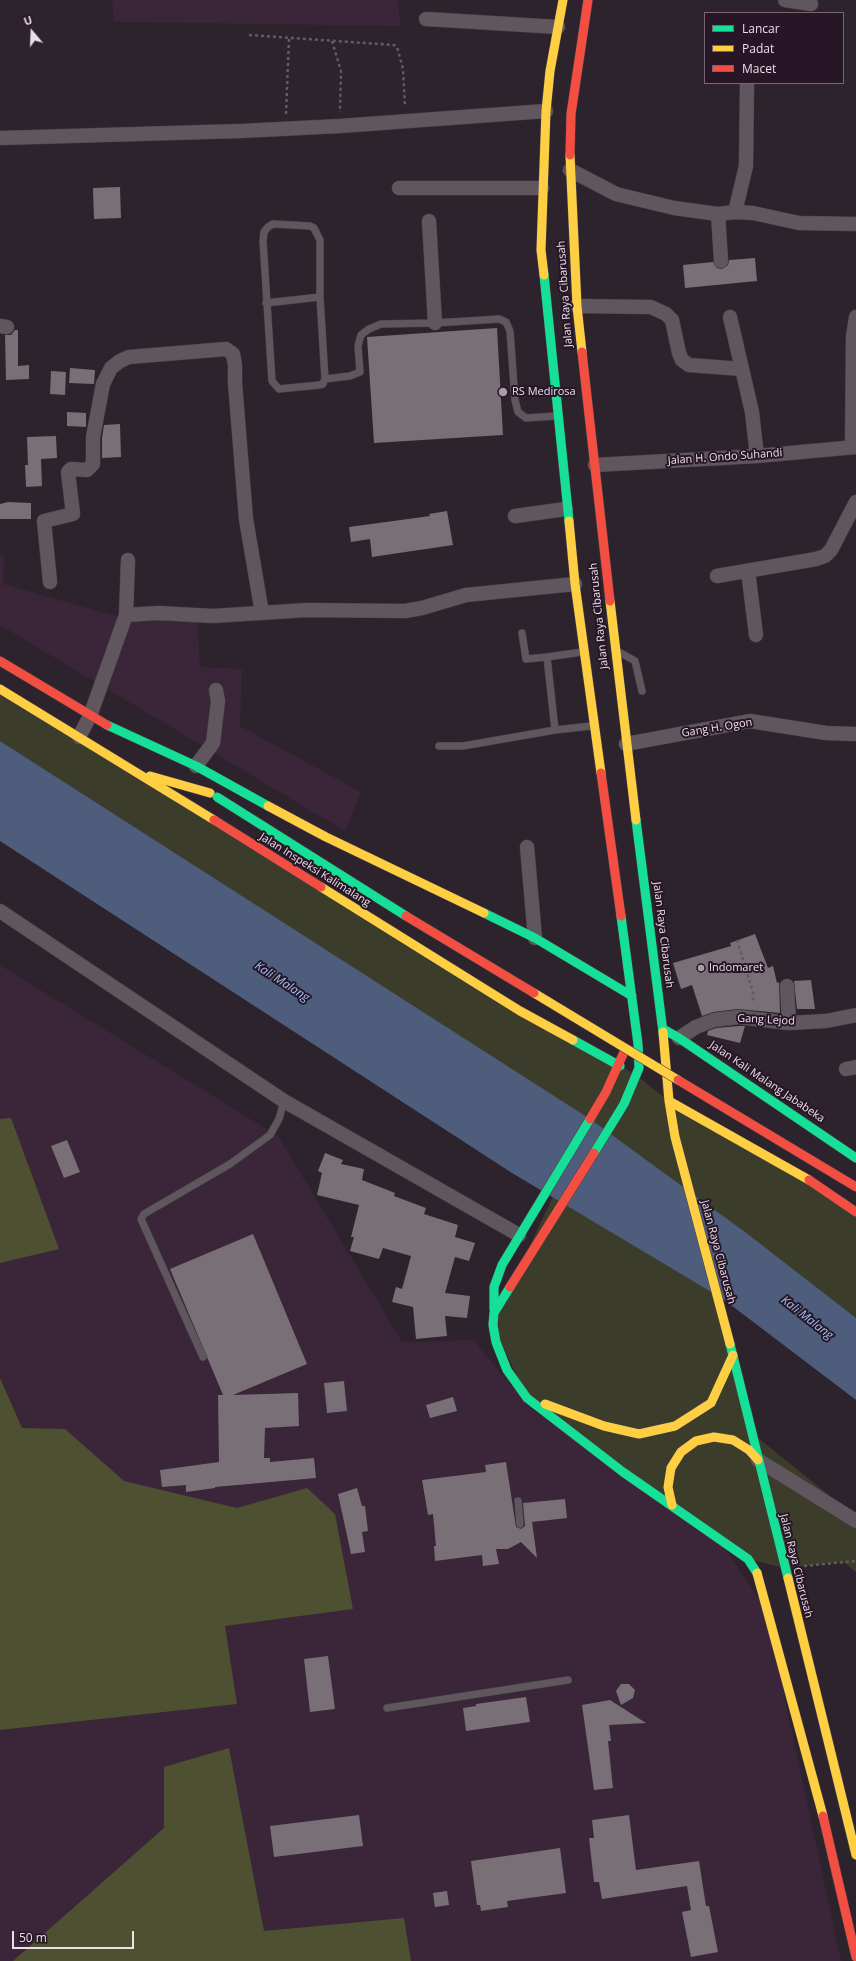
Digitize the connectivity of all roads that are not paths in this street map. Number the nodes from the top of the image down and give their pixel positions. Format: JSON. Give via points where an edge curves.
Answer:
{"nodes":[{"id":1,"x":563,"y":0,"type":"edge"},
{"id":2,"x":588,"y":0,"type":"edge"},
{"id":3,"x":785,"y":0,"type":"edge"},
{"id":4,"x":811,"y":4,"type":"dead end"},
{"id":5,"x":426,"y":19,"type":"dead end"},
{"id":6,"x":558,"y":27,"type":"junction"},
{"id":7,"x":747,"y":84,"type":"edge"},
{"id":8,"x":546,"y":111,"type":"junction"},
{"id":9,"x":0,"y":138,"type":"edge"},
{"id":10,"x":570,"y":170,"type":"junction"},
{"id":11,"x":399,"y":188,"type":"dead end"},
{"id":12,"x":542,"y":188,"type":"junction"},
{"id":13,"x":735,"y":212,"type":"junction"},
{"id":14,"x":718,"y":214,"type":"junction"},
{"id":15,"x":429,"y":221,"type":"dead end"},
{"id":16,"x":856,"y":224,"type":"edge"},
{"id":17,"x":721,"y":261,"type":"dead end"},
{"id":18,"x":320,"y":297,"type":"junction"},
{"id":19,"x":266,"y":303,"type":"junction"},
{"id":20,"x":577,"y":306,"type":"junction"},
{"id":21,"x":730,"y":317,"type":"dead end"},
{"id":22,"x":856,"y":317,"type":"edge"},
{"id":23,"x":435,"y":323,"type":"junction"},
{"id":24,"x":855,"y":337,"type":"edge"},
{"id":25,"x":742,"y":369,"type":"junction"},
{"id":26,"x":325,"y":379,"type":"junction"},
{"id":27,"x":557,"y":416,"type":"junction"},
{"id":28,"x":854,"y":447,"type":"edge"},
{"id":29,"x":757,"y":456,"type":"junction"},
{"id":30,"x":595,"y":465,"type":"junction"},
{"id":31,"x":856,"y":502,"type":"edge"},
{"id":32,"x":566,"y":509,"type":"junction"},
{"id":33,"x":515,"y":516,"type":"dead end"},
{"id":34,"x":128,"y":560,"type":"dead end"},
{"id":35,"x":748,"y":571,"type":"junction"},
{"id":36,"x":717,"y":576,"type":"dead end"},
{"id":37,"x":50,"y":582,"type":"dead end"},
{"id":38,"x":575,"y":584,"type":"junction"},
{"id":39,"x":262,"y":613,"type":"junction"},
{"id":40,"x":126,"y":615,"type":"junction"},
{"id":41,"x":522,"y":633,"type":"dead end"},
{"id":42,"x":756,"y":635,"type":"dead end"},
{"id":43,"x":615,"y":650,"type":"junction"},
{"id":44,"x":584,"y":651,"type":"junction"},
{"id":45,"x":547,"y":657,"type":"junction"},
{"id":46,"x":0,"y":661,"type":"edge"},
{"id":47,"x":0,"y":690,"type":"edge"},
{"id":48,"x":216,"y":690,"type":"dead end"},
{"id":49,"x":642,"y":691,"type":"dead end"},
{"id":50,"x":90,"y":716,"type":"junction"},
{"id":51,"x":595,"y":726,"type":"junction"},
{"id":52,"x":555,"y":730,"type":"junction"},
{"id":53,"x":856,"y":734,"type":"edge"},
{"id":54,"x":79,"y":737,"type":"junction"},
{"id":55,"x":626,"y":744,"type":"junction"},
{"id":56,"x":439,"y":746,"type":"dead end"},
{"id":57,"x":162,"y":750,"type":"junction"},
{"id":58,"x":138,"y":772,"type":"junction"},
{"id":59,"x":191,"y":772,"type":"junction"},
{"id":60,"x":213,"y":795,"type":"junction"},
{"id":61,"x":527,"y":847,"type":"dead end"},
{"id":62,"x":0,"y":911,"type":"edge"},
{"id":63,"x":535,"y":938,"type":"junction"},
{"id":64,"x":787,"y":986,"type":"dead end"},
{"id":65,"x":632,"y":996,"type":"junction"},
{"id":66,"x":856,"y":1015,"type":"edge"},
{"id":67,"x":634,"y":1016,"type":"junction"},
{"id":68,"x":789,"y":1023,"type":"junction"},
{"id":69,"x":663,"y":1029,"type":"junction"},
{"id":70,"x":679,"y":1038,"type":"junction"},
{"id":71,"x":620,"y":1066,"type":"junction"},
{"id":72,"x":284,"y":1101,"type":"junction"},
{"id":73,"x":669,"y":1101,"type":"junction"},
{"id":74,"x":847,"y":1155,"type":"edge"},
{"id":75,"x":819,"y":1186,"type":"junction"},
{"id":76,"x":856,"y":1187,"type":"edge"},
{"id":77,"x":856,"y":1212,"type":"edge"},
{"id":78,"x":519,"y":1235,"type":"junction"},
{"id":79,"x":494,"y":1313,"type":"junction"},
{"id":80,"x":733,"y":1355,"type":"junction"},
{"id":81,"x":203,"y":1357,"type":"dead end"},
{"id":82,"x":526,"y":1397,"type":"junction"},
{"id":83,"x":758,"y":1460,"type":"junction"},
{"id":84,"x":518,"y":1501,"type":"dead end"},
{"id":85,"x":672,"y":1505,"type":"junction"},
{"id":86,"x":856,"y":1521,"type":"edge"},
{"id":87,"x":520,"y":1524,"type":"dead end"},
{"id":88,"x":568,"y":1680,"type":"dead end"},
{"id":89,"x":387,"y":1708,"type":"dead end"},
{"id":90,"x":854,"y":1835,"type":"edge"},
{"id":91,"x":856,"y":1855,"type":"edge"},
{"id":92,"x":856,"y":1957,"type":"edge"}],
"edges":[{"from":1,"to":6,"type":"main road","name":"Jalan Raya Cibarusah"},
{"from":2,"to":10,"type":"main road","name":"Jalan Raya Cibarusah","via":[[571,114]]},
{"from":3,"to":4,"type":"street"},
{"from":5,"to":6,"type":"street"},
{"from":6,"to":8,"type":"main road","name":"Jalan Raya Cibarusah"},
{"from":7,"to":13,"type":"street","via":[[746,166]]},
{"from":8,"to":9,"type":"street","via":[[340,126]]},
{"from":8,"to":12,"type":"main road","name":"Jalan Raya Cibarusah"},
{"from":10,"to":14,"type":"street","via":[[616,194],[674,208]]},
{"from":10,"to":20,"type":"main road","name":"Jalan Raya Cibarusah"},
{"from":11,"to":12,"type":"street"},
{"from":12,"to":27,"type":"main road","name":"Jalan Raya Cibarusah","via":[[541,250]]},
{"from":13,"to":14,"type":"street"},
{"from":13,"to":16,"type":"street","via":[[799,224]]},
{"from":14,"to":17,"type":"street"},
{"from":15,"to":23,"type":"street"},
{"from":18,"to":19,"type":"lane"},
{"from":18,"to":19,"type":"lane","via":[[318,235],[310,226],[273,224],[264,232],[263,241]]},
{"from":18,"to":26,"type":"lane"},
{"from":19,"to":26,"type":"lane","via":[[271,376],[276,386],[280,388],[319,385],[323,384]]},
{"from":20,"to":25,"type":"street","via":[[651,307],[672,320],[679,353],[682,360],[689,365]]},
{"from":20,"to":30,"type":"main road","name":"Jalan Raya Cibarusah"},
{"from":21,"to":25,"type":"street"},
{"from":22,"to":24,"type":"street"},
{"from":23,"to":26,"type":"lane","via":[[381,324],[369,328],[361,335],[358,346],[360,372]]},
{"from":23,"to":27,"type":"lane","via":[[490,318],[506,322],[510,331],[518,412],[526,418]]},
{"from":24,"to":28,"type":"street"},
{"from":25,"to":29,"type":"street","via":[[752,412]]},
{"from":27,"to":32,"type":"main road","name":"Jalan Raya Cibarusah"},
{"from":28,"to":29,"type":"street","name":"Jalan H. Ondo Suhandi"},
{"from":29,"to":30,"type":"street","name":"Jalan H. Ondo Suhandi"},
{"from":30,"to":43,"type":"main road","name":"Jalan Raya Cibarusah"},
{"from":31,"to":35,"type":"street","via":[[825,556]]},
{"from":32,"to":33,"type":"street"},
{"from":32,"to":38,"type":"main road","name":"Jalan Raya Cibarusah"},
{"from":34,"to":40,"type":"street"},
{"from":35,"to":36,"type":"street"},
{"from":35,"to":42,"type":"street"},
{"from":37,"to":39,"type":"street","via":[[44,521],[73,514],[68,472],[71,469],[87,470],[93,464],[94,430],[103,384],[111,368],[128,357],[226,349],[233,354],[235,365],[246,519]]},
{"from":38,"to":39,"type":"street","via":[[466,595],[405,611],[307,610]]},
{"from":38,"to":44,"type":"main road","name":"Jalan Raya Cibarusah"},
{"from":39,"to":40,"type":"street","via":[[213,616],[158,613]]},
{"from":40,"to":50,"type":"street"},
{"from":41,"to":45,"type":"lane","via":[[526,659]]},
{"from":43,"to":49,"type":"lane","via":[[635,660]]},
{"from":43,"to":55,"type":"main road","name":"Jalan Raya Cibarusah"},
{"from":44,"to":45,"type":"lane"},
{"from":44,"to":51,"type":"main road","name":"Jalan Raya Cibarusah"},
{"from":45,"to":52,"type":"lane"},
{"from":46,"to":50,"type":"main road"},
{"from":47,"to":54,"type":"main road","name":"Jalan Inspeksi Kalimalang"},
{"from":48,"to":59,"type":"street","via":[[218,701],[213,743]]},
{"from":50,"to":54,"type":"street"},
{"from":50,"to":57,"type":"main road"},
{"from":51,"to":52,"type":"lane"},
{"from":51,"to":65,"type":"main road","name":"Jalan Raya Cibarusah"},
{"from":52,"to":56,"type":"lane","via":[[463,746]]},
{"from":53,"to":55,"type":"street","name":"Gang H. Ogon","via":[[812,731],[750,721]]},
{"from":54,"to":58,"type":"main road","name":"Jalan Inspeksi Kalimalang"},
{"from":55,"to":69,"type":"main road","name":"Jalan Raya Cibarusah"},
{"from":57,"to":59,"type":"main road"},
{"from":57,"to":59,"type":"main road"},
{"from":58,"to":60,"type":"main road"},
{"from":58,"to":71,"type":"main road","name":"Jalan Inspeksi Kalimalang","via":[[520,1011]]},
{"from":59,"to":60,"type":"main road"},
{"from":59,"to":63,"type":"main road"},
{"from":60,"to":76,"type":"main road","bridge":true,"via":[[347,880]]},
{"from":61,"to":63,"type":"street"},
{"from":62,"to":72,"type":"street"},
{"from":63,"to":65,"type":"main road"},
{"from":64,"to":68,"type":"street"},
{"from":65,"to":67,"type":"main road","name":"Jalan Raya Cibarusah"},
{"from":66,"to":68,"type":"street","name":"Gang Lejod","via":[[826,1021]]},
{"from":67,"to":71,"type":"main road","name":"Jalan Raya Cibarusah"},
{"from":67,"to":79,"type":"main road","name":"Jalan Raya Cibarusah","via":[[639,1068],[624,1104]]},
{"from":68,"to":70,"type":"street","name":"Gang Lejod","via":[[739,1017],[714,1020],[696,1027]]},
{"from":69,"to":70,"type":"main road","name":"Jalan Kali Malang Jababeka"},
{"from":69,"to":73,"type":"main road","name":"Jalan Raya Cibarusah"},
{"from":70,"to":74,"type":"main road","name":"Jalan Kali Malang Jababeka"},
{"from":71,"to":78,"type":"main road","name":"Jalan Raya Cibarusah"},
{"from":72,"to":78,"type":"street"},
{"from":72,"to":81,"type":"lane","via":[[279,1119],[270,1135],[230,1164],[144,1214],[141,1219]]},
{"from":73,"to":75,"type":"main road"},
{"from":73,"to":80,"type":"main road","name":"Jalan Raya Cibarusah","via":[[675,1137]]},
{"from":74,"to":75,"type":"main road"},
{"from":75,"to":77,"type":"main road"},
{"from":78,"to":79,"type":"main road","name":"Jalan Raya Cibarusah","via":[[497,1276],[494,1287]]},
{"from":79,"to":82,"type":"main road","name":"Jalan Raya Cibarusah","via":[[496,1342],[507,1370]]},
{"from":80,"to":82,"type":"main road","via":[[711,1403],[675,1426],[639,1434],[604,1426]]},
{"from":80,"to":83,"type":"main road","name":"Jalan Raya Cibarusah"},
{"from":82,"to":85,"type":"main road","name":"Jalan Raya Cibarusah","via":[[623,1472]]},
{"from":83,"to":85,"type":"main road","via":[[749,1450],[733,1440],[714,1437],[696,1441],[681,1452],[671,1468],[668,1487]]},
{"from":83,"to":86,"type":"street"},
{"from":83,"to":90,"type":"main road","name":"Jalan Raya Cibarusah"},
{"from":84,"to":87,"type":"lane"},
{"from":85,"to":92,"type":"main road","name":"Jalan Raya Cibarusah","via":[[748,1559],[759,1576],[826,1826]]},
{"from":88,"to":89,"type":"lane"},
{"from":90,"to":91,"type":"main road","name":"Jalan Raya Cibarusah"}]}
